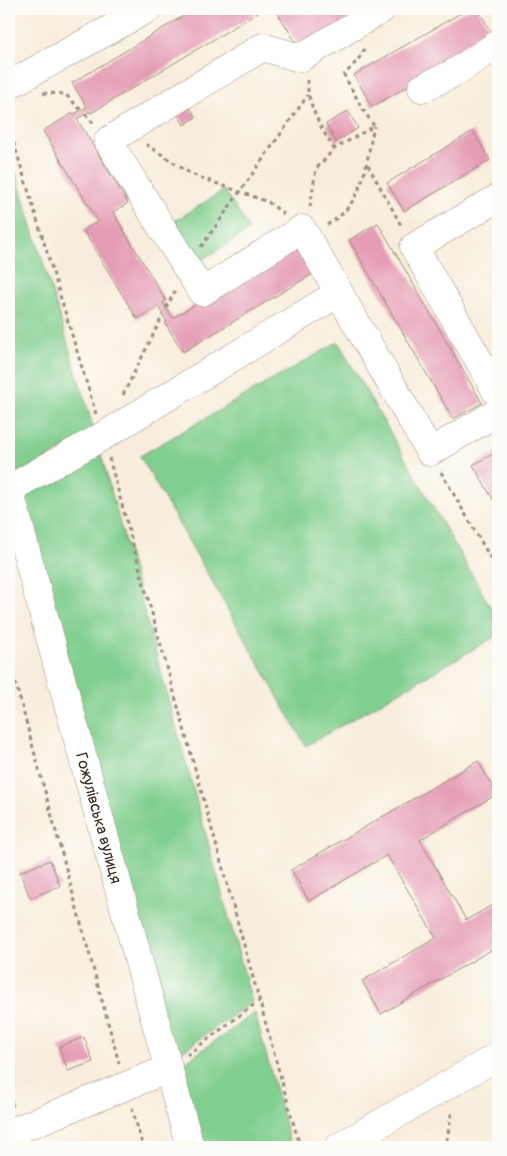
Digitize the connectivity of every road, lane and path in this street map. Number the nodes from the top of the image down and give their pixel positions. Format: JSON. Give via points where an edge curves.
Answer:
{"nodes":[{"id":1,"x":147,"y":9,"type":"edge"},
{"id":2,"x":382,"y":9,"type":"edge"},
{"id":3,"x":370,"y":41,"type":"dead end"},
{"id":4,"x":498,"y":44,"type":"edge"},
{"id":5,"x":310,"y":52,"type":"junction"},
{"id":6,"x":9,"y":85,"type":"edge"},
{"id":7,"x":422,"y":88,"type":"dead end"},
{"id":8,"x":37,"y":92,"type":"dead end"},
{"id":9,"x":308,"y":95,"type":"junction"},
{"id":10,"x":82,"y":110,"type":"dead end"},
{"id":11,"x":374,"y":126,"type":"junction"},
{"id":12,"x":9,"y":127,"type":"edge"},
{"id":13,"x":144,"y":142,"type":"dead end"},
{"id":14,"x":334,"y":150,"type":"junction"},
{"id":15,"x":367,"y":164,"type":"junction"},
{"id":16,"x":240,"y":192,"type":"junction"},
{"id":17,"x":498,"y":198,"type":"edge"},
{"id":18,"x":302,"y":229,"type":"junction"},
{"id":19,"x":414,"y":247,"type":"junction"},
{"id":20,"x":187,"y":268,"type":"junction"},
{"id":21,"x":339,"y":293,"type":"junction"},
{"id":22,"x":163,"y":315,"type":"dead end"},
{"id":23,"x":498,"y":394,"type":"edge"},
{"id":24,"x":120,"y":402,"type":"dead end"},
{"id":25,"x":498,"y":412,"type":"edge"},
{"id":26,"x":103,"y":436,"type":"junction"},
{"id":27,"x":430,"y":452,"type":"junction"},
{"id":28,"x":9,"y":489,"type":"edge"},
{"id":29,"x":498,"y":571,"type":"edge"},
{"id":30,"x":9,"y":659,"type":"edge"},
{"id":31,"x":259,"y":1001,"type":"junction"},
{"id":32,"x":498,"y":1056,"type":"edge"},
{"id":33,"x":168,"y":1069,"type":"junction"},
{"id":34,"x":126,"y":1086,"type":"junction"},
{"id":35,"x":454,"y":1102,"type":"dead end"},
{"id":36,"x":9,"y":1133,"type":"edge"},
{"id":37,"x":143,"y":1147,"type":"edge"},
{"id":38,"x":190,"y":1147,"type":"edge"},
{"id":39,"x":300,"y":1147,"type":"edge"},
{"id":40,"x":339,"y":1147,"type":"edge"},
{"id":41,"x":442,"y":1147,"type":"edge"}],
"edges":[{"from":1,"to":6,"type":"street"},
{"from":2,"to":5,"type":"street"},
{"from":3,"to":11,"type":"path","via":[[344,75]]},
{"from":4,"to":7,"type":"street","via":[[454,74]]},
{"from":5,"to":9,"type":"path"},
{"from":5,"to":20,"type":"street","via":[[300,58],[262,47],[108,141]]},
{"from":8,"to":10,"type":"path","via":[[64,94]]},
{"from":9,"to":14,"type":"path"},
{"from":9,"to":16,"type":"path"},
{"from":11,"to":14,"type":"path"},
{"from":11,"to":15,"type":"path"},
{"from":12,"to":26,"type":"path"},
{"from":13,"to":16,"type":"path","via":[[191,174]]},
{"from":14,"to":18,"type":"path","via":[[316,169],[312,202]]},
{"from":15,"to":18,"type":"path","via":[[359,190],[338,219],[325,226]]},
{"from":15,"to":19,"type":"path"},
{"from":16,"to":18,"type":"path","via":[[268,202]]},
{"from":16,"to":20,"type":"path"},
{"from":17,"to":19,"type":"street"},
{"from":18,"to":20,"type":"street","via":[[202,292]]},
{"from":18,"to":21,"type":"street"},
{"from":19,"to":23,"type":"street"},
{"from":21,"to":26,"type":"street"},
{"from":21,"to":27,"type":"street"},
{"from":22,"to":24,"type":"path"},
{"from":25,"to":27,"type":"street"},
{"from":26,"to":28,"type":"street"},
{"from":26,"to":31,"type":"path"},
{"from":27,"to":29,"type":"path"},
{"from":28,"to":33,"type":"street","name":"Гожулівська вулиця"},
{"from":30,"to":34,"type":"path"},
{"from":31,"to":33,"type":"path"},
{"from":31,"to":39,"type":"path"},
{"from":32,"to":40,"type":"street"},
{"from":33,"to":34,"type":"street"},
{"from":33,"to":38,"type":"street","name":"Гожулівська вулиця"},
{"from":34,"to":36,"type":"street"},
{"from":34,"to":37,"type":"path"},
{"from":35,"to":41,"type":"path","via":[[447,1139]]}]}
